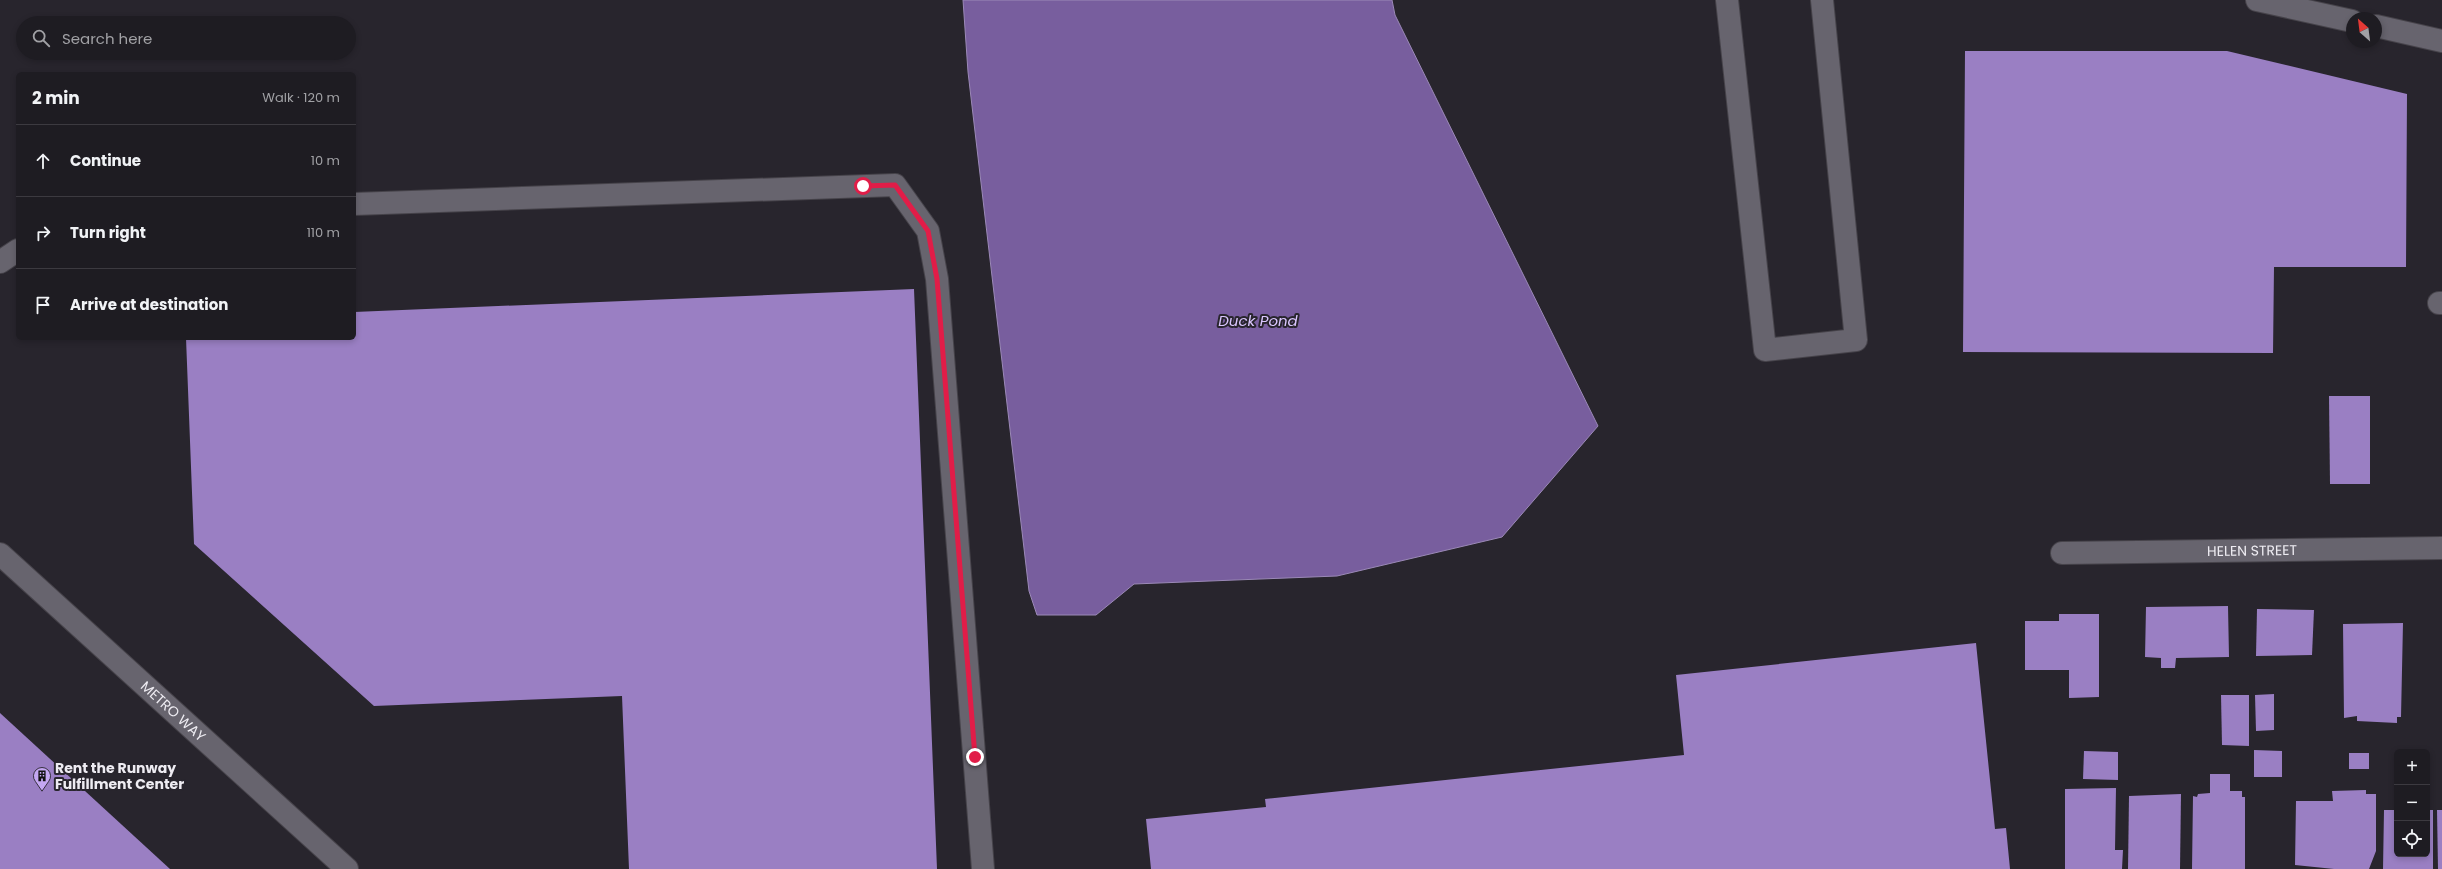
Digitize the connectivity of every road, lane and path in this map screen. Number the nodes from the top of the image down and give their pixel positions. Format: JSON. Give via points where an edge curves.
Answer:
{"nodes":[{"id":1,"x":1727,"y":0,"type":"edge"},
{"id":2,"x":1822,"y":0,"type":"edge"},
{"id":3,"x":2257,"y":0,"type":"edge"},
{"id":4,"x":2346,"y":20,"type":"edge"},
{"id":5,"x":2382,"y":27,"type":"edge"},
{"id":6,"x":2442,"y":41,"type":"edge"},
{"id":7,"x":356,"y":204,"type":"edge"},
{"id":8,"x":16,"y":251,"type":"edge"},
{"id":9,"x":0,"y":262,"type":"edge"},
{"id":10,"x":2442,"y":548,"type":"edge"},
{"id":11,"x":2062,"y":553,"type":"dead end"},
{"id":12,"x":0,"y":554,"type":"edge"},
{"id":13,"x":347,"y":869,"type":"edge"},
{"id":14,"x":984,"y":869,"type":"edge"}],
"edges":[{"from":1,"to":2,"type":"street","via":[[1766,350],[1856,340]]},
{"from":3,"to":4,"type":"street"},
{"from":5,"to":6,"type":"street"},
{"from":7,"to":14,"type":"street","via":[[895,185],[928,231],[937,279]]},
{"from":8,"to":9,"type":"street"},
{"from":10,"to":11,"type":"street","name":"HELEN STREET"},
{"from":12,"to":13,"type":"street","name":"METRO WAY"}]}
